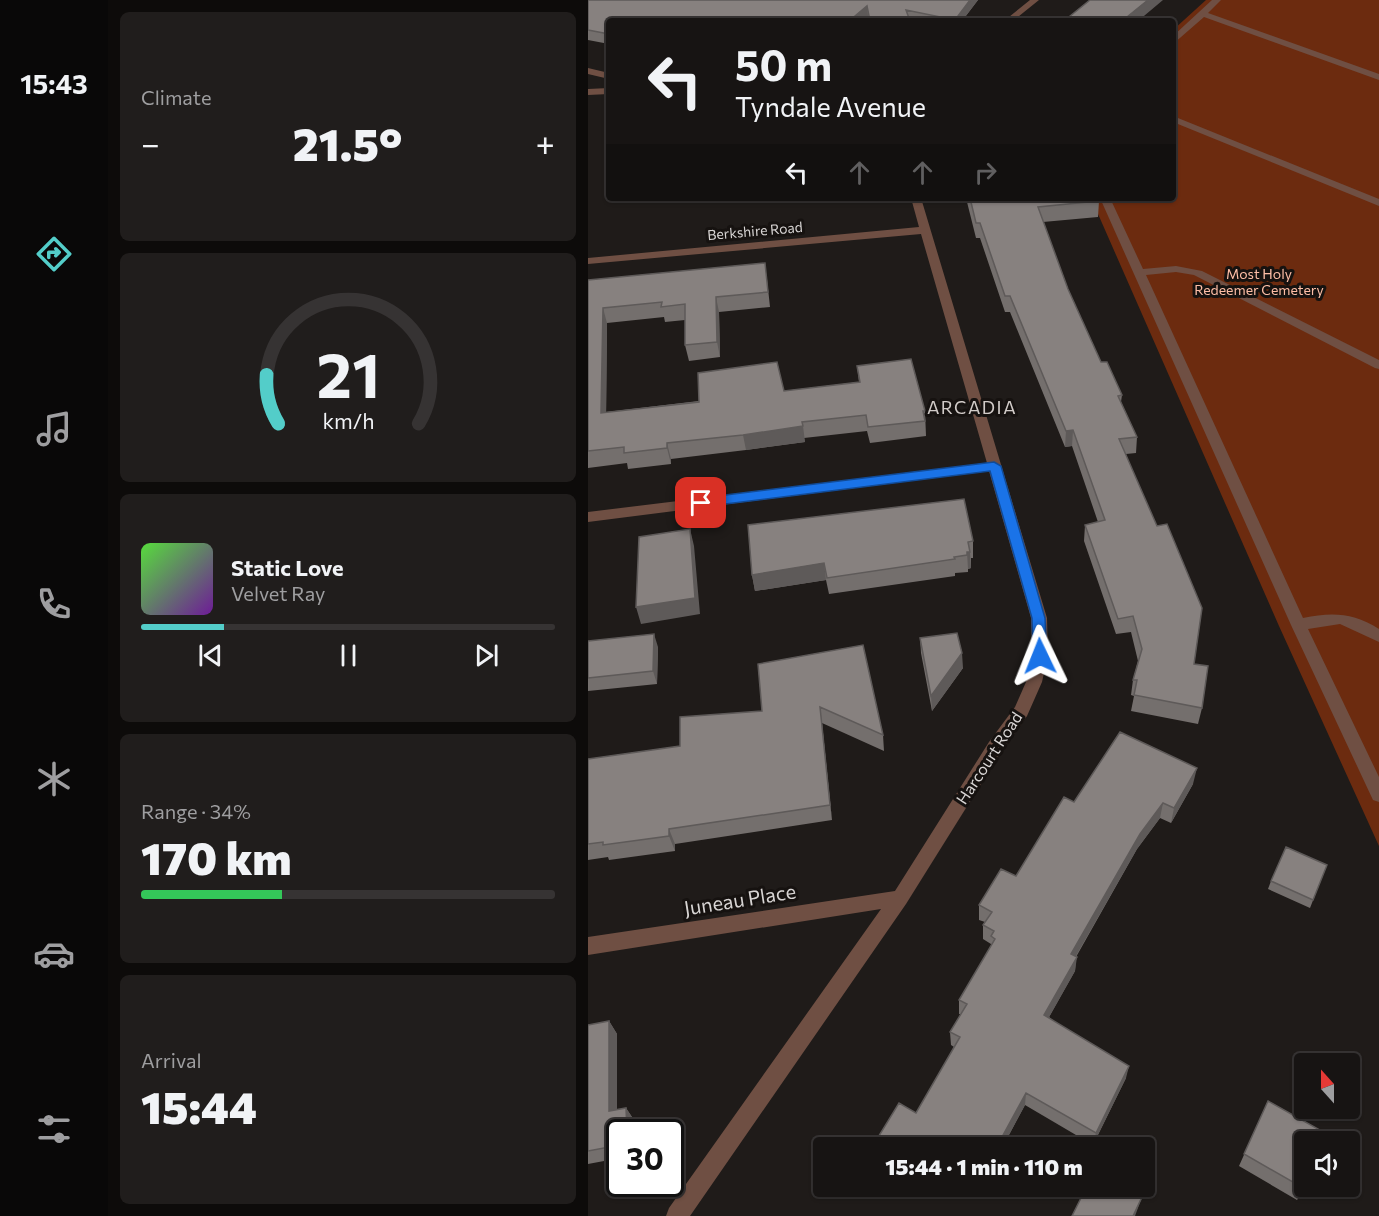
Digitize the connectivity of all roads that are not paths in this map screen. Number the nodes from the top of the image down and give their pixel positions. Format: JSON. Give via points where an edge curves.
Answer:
{"nodes":[{"id":1,"x":1035,"y":0,"type":"edge"},
{"id":2,"x":1217,"y":0,"type":"edge"},
{"id":3,"x":1203,"y":14,"type":"junction"},
{"id":4,"x":1012,"y":18,"type":"edge"},
{"id":5,"x":1176,"y":38,"type":"edge"},
{"id":6,"x":588,"y":71,"type":"edge"},
{"id":7,"x":606,"y":75,"type":"edge"},
{"id":8,"x":1379,"y":77,"type":"edge"},
{"id":9,"x":606,"y":91,"type":"edge"},
{"id":10,"x":588,"y":92,"type":"edge"},
{"id":11,"x":1176,"y":120,"type":"edge"},
{"id":12,"x":916,"y":201,"type":"edge"},
{"id":13,"x":1106,"y":201,"type":"edge"},
{"id":14,"x":1379,"y":203,"type":"edge"},
{"id":15,"x":925,"y":230,"type":"junction"},
{"id":16,"x":588,"y":261,"type":"edge"},
{"id":17,"x":1139,"y":273,"type":"junction"},
{"id":18,"x":1379,"y":364,"type":"edge"},
{"id":19,"x":994,"y":466,"type":"junction"},
{"id":20,"x":588,"y":517,"type":"edge"},
{"id":21,"x":1299,"y":625,"type":"junction"},
{"id":22,"x":1379,"y":636,"type":"edge"},
{"id":23,"x":1379,"y":795,"type":"edge"},
{"id":24,"x":900,"y":897,"type":"junction"},
{"id":25,"x":588,"y":946,"type":"edge"},
{"id":26,"x":677,"y":1216,"type":"edge"}],
"edges":[{"from":1,"to":4,"type":"street"},
{"from":2,"to":3,"type":"street"},
{"from":3,"to":5,"type":"street"},
{"from":3,"to":8,"type":"street"},
{"from":6,"to":7,"type":"street"},
{"from":9,"to":10,"type":"street"},
{"from":11,"to":14,"type":"street"},
{"from":12,"to":15,"type":"street","name":"Harcourt Road"},
{"from":13,"to":17,"type":"street"},
{"from":15,"to":16,"type":"street","name":"Berkshire Road"},
{"from":15,"to":19,"type":"street","name":"Harcourt Road"},
{"from":17,"to":18,"type":"street","via":[[1185,268]]},
{"from":17,"to":21,"type":"street"},
{"from":19,"to":20,"type":"street"},
{"from":19,"to":24,"type":"street","name":"Harcourt Road","via":[[1039,618],[1040,656],[1021,711],[994,747]]},
{"from":21,"to":22,"type":"street","via":[[1333,618],[1354,620]]},
{"from":21,"to":23,"type":"street"},
{"from":24,"to":25,"type":"street","name":"Juneau Place"},
{"from":24,"to":26,"type":"street","name":"Harcourt Road"}]}
